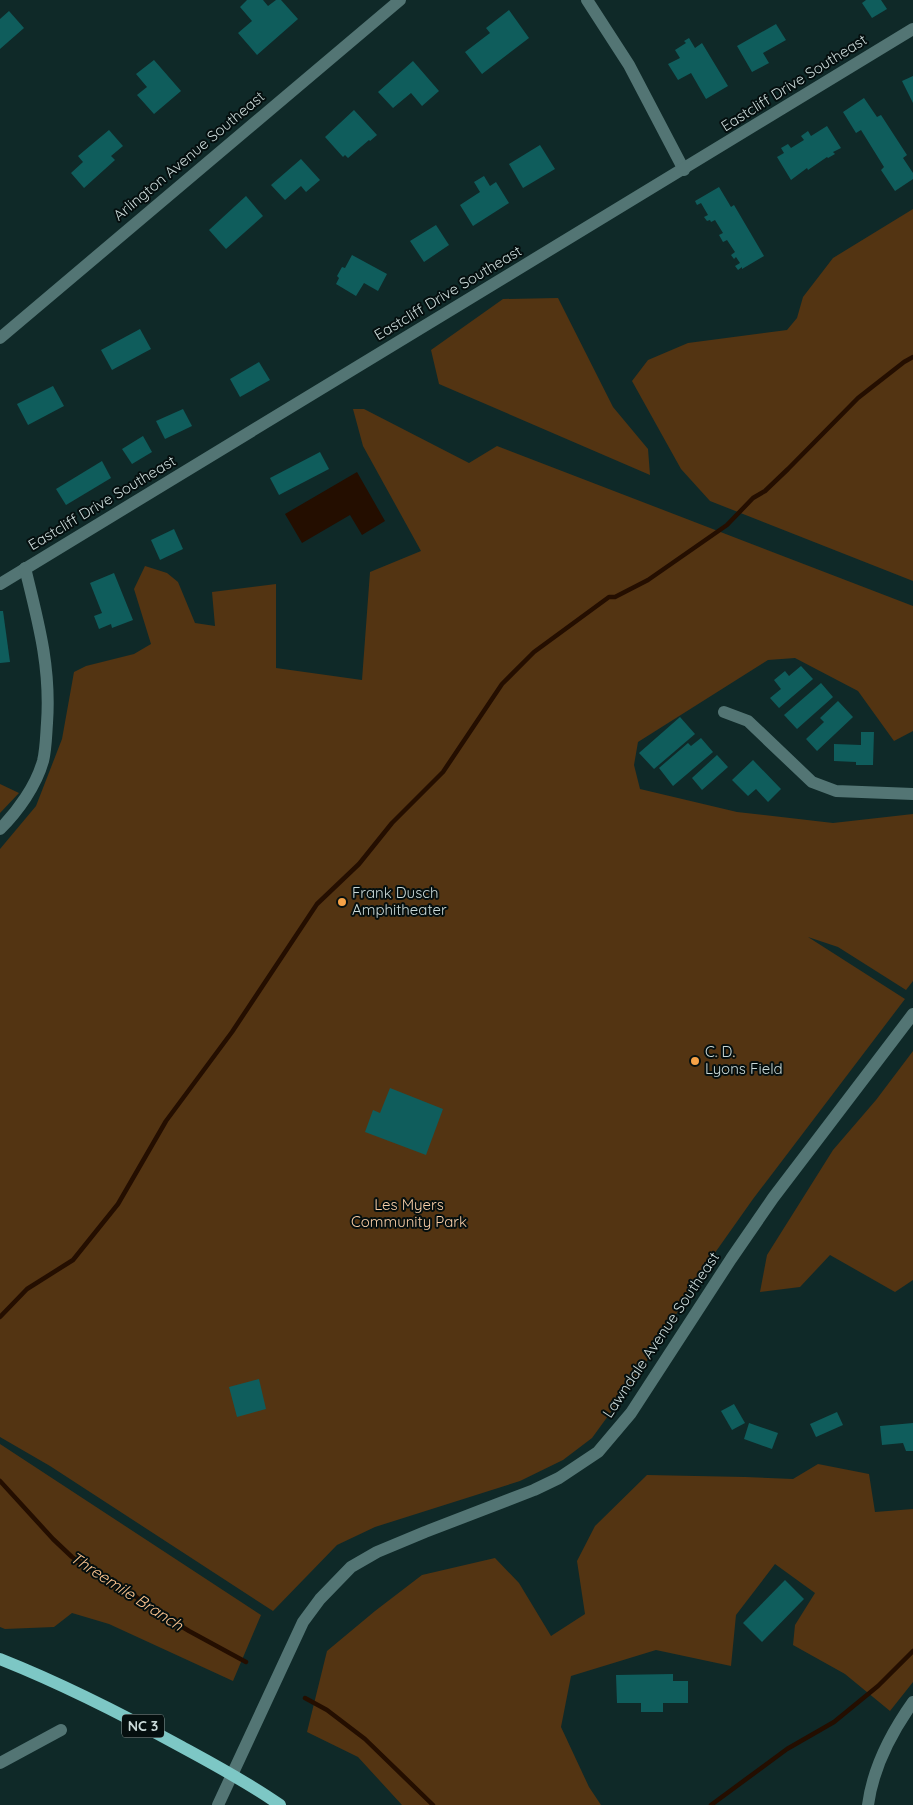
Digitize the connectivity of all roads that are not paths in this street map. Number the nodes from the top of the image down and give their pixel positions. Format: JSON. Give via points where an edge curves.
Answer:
{"nodes":[{"id":1,"x":400,"y":0,"type":"edge"},
{"id":2,"x":587,"y":0,"type":"edge"},
{"id":3,"x":913,"y":30,"type":"edge"},
{"id":4,"x":684,"y":170,"type":"junction"},
{"id":5,"x":0,"y":338,"type":"edge"},
{"id":6,"x":25,"y":568,"type":"junction"},
{"id":7,"x":0,"y":584,"type":"edge"},
{"id":8,"x":724,"y":712,"type":"dead end"},
{"id":9,"x":913,"y":794,"type":"edge"},
{"id":10,"x":0,"y":829,"type":"edge"},
{"id":11,"x":913,"y":1014,"type":"edge"},
{"id":12,"x":0,"y":1660,"type":"edge"},
{"id":13,"x":913,"y":1702,"type":"edge"},
{"id":14,"x":61,"y":1730,"type":"dead end"},
{"id":15,"x":0,"y":1763,"type":"edge"},
{"id":16,"x":233,"y":1775,"type":"junction"},
{"id":17,"x":218,"y":1805,"type":"edge"},
{"id":18,"x":280,"y":1805,"type":"edge"},
{"id":19,"x":868,"y":1805,"type":"edge"}],
"edges":[{"from":1,"to":5,"type":"street","name":"Arlington Avenue Southeast"},
{"from":2,"to":4,"type":"street","via":[[629,65]]},
{"from":3,"to":4,"type":"street","name":"Eastcliff Drive Southeast"},
{"from":4,"to":6,"type":"street","name":"Eastcliff Drive Southeast"},
{"from":6,"to":7,"type":"street","name":"Eastcliff Drive Southeast"},
{"from":6,"to":10,"type":"street","via":[[47,665],[46,747],[36,781]]},
{"from":8,"to":9,"type":"street","via":[[748,721],[812,782],[836,792]]},
{"from":11,"to":16,"type":"street","name":"Lawndale Avenue Southeast","via":[[773,1198],[615,1434],[598,1452],[559,1478],[377,1552],[351,1567],[303,1622]]},
{"from":12,"to":16,"type":"main road","number":"NC 3","via":[[115,1710]]},
{"from":13,"to":19,"type":"street","via":[[879,1762]]},
{"from":14,"to":15,"type":"street"},
{"from":16,"to":17,"type":"street","name":"Lawndale Avenue Southeast"},
{"from":16,"to":18,"type":"main road","number":"NC 3"}]}
